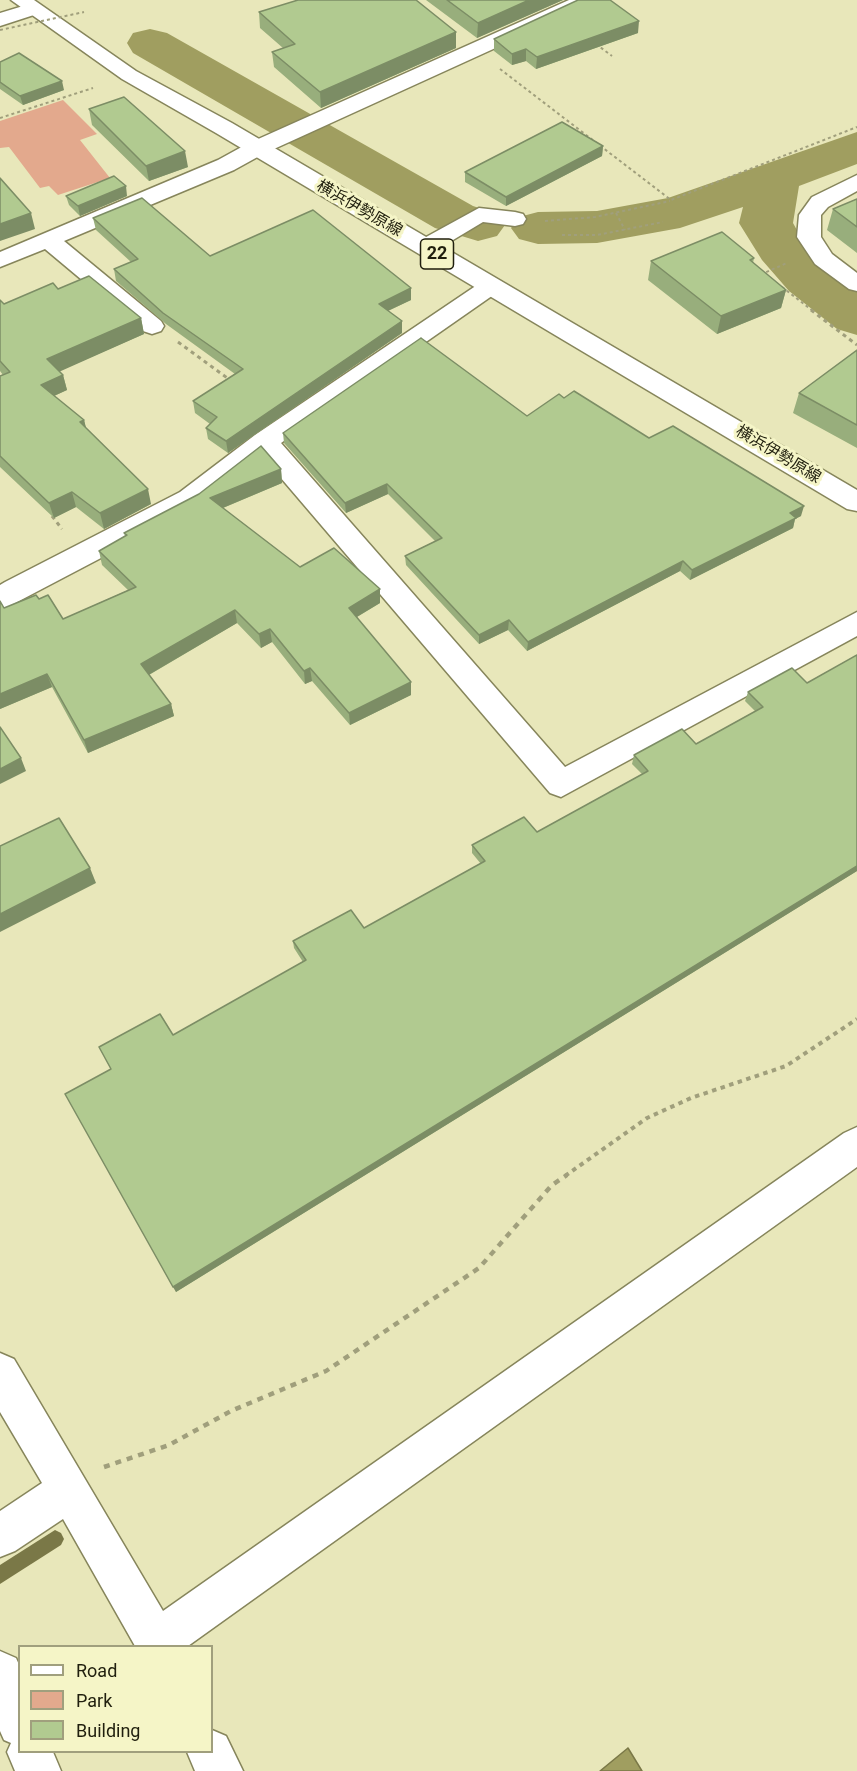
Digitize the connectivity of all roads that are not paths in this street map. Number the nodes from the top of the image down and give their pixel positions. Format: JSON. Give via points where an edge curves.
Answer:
{"nodes":[{"id":1,"x":585,"y":0,"type":"edge"},
{"id":2,"x":27,"y":5,"type":"edge"},
{"id":3,"x":0,"y":20,"type":"edge"},
{"id":4,"x":456,"y":35,"type":"edge"},
{"id":5,"x":474,"y":49,"type":"junction"},
{"id":6,"x":255,"y":149,"type":"junction"},
{"id":7,"x":857,"y":182,"type":"edge"},
{"id":8,"x":515,"y":219,"type":"road end"},
{"id":9,"x":48,"y":240,"type":"junction"},
{"id":10,"x":425,"y":247,"type":"junction"},
{"id":11,"x":0,"y":260,"type":"edge"},
{"id":12,"x":857,"y":284,"type":"edge"},
{"id":13,"x":491,"y":286,"type":"junction"},
{"id":14,"x":152,"y":326,"type":"road end"},
{"id":15,"x":264,"y":441,"type":"junction"},
{"id":16,"x":857,"y":502,"type":"edge"},
{"id":17,"x":0,"y":600,"type":"edge"},
{"id":18,"x":857,"y":623,"type":"edge"},
{"id":19,"x":857,"y":1145,"type":"edge"},
{"id":20,"x":0,"y":1373,"type":"edge"},
{"id":21,"x":70,"y":1490,"type":"junction"},
{"id":22,"x":0,"y":1536,"type":"edge"},
{"id":23,"x":158,"y":1644,"type":"edge"},
{"id":24,"x":0,"y":1674,"type":"edge"},
{"id":25,"x":18,"y":1719,"type":"edge"},
{"id":26,"x":30,"y":1753,"type":"edge"},
{"id":27,"x":211,"y":1753,"type":"edge"},
{"id":28,"x":38,"y":1771,"type":"edge"},
{"id":29,"x":220,"y":1771,"type":"edge"}],
"edges":[{"from":1,"to":5,"type":"main road"},
{"from":2,"to":3,"type":"main road"},
{"from":2,"to":6,"type":"main road","name":"横浜伊勢原線","number":"22","via":[[129,75]]},
{"from":4,"to":5,"type":"main road"},
{"from":5,"to":6,"type":"main road"},
{"from":6,"to":9,"type":"main road"},
{"from":6,"to":10,"type":"main road","name":"横浜伊勢原線","number":"22"},
{"from":7,"to":12,"type":"main road","via":[[820,202],[810,215],[809,237],[823,259]]},
{"from":8,"to":10,"type":"main road","via":[[491,214],[466,222]]},
{"from":9,"to":11,"type":"main road"},
{"from":9,"to":14,"type":"main road"},
{"from":10,"to":13,"type":"main road","name":"横浜伊勢原線","number":"22"},
{"from":13,"to":15,"type":"main road"},
{"from":13,"to":16,"type":"main road","name":"横浜伊勢原線","number":"22"},
{"from":15,"to":17,"type":"main road","via":[[190,499]]},
{"from":15,"to":18,"type":"main road","via":[[561,784]]},
{"from":19,"to":23,"type":"main road"},
{"from":20,"to":21,"type":"main road"},
{"from":21,"to":22,"type":"main road"},
{"from":21,"to":23,"type":"main road"},
{"from":24,"to":25,"type":"main road"},
{"from":26,"to":28,"type":"main road"},
{"from":27,"to":29,"type":"main road"}]}
